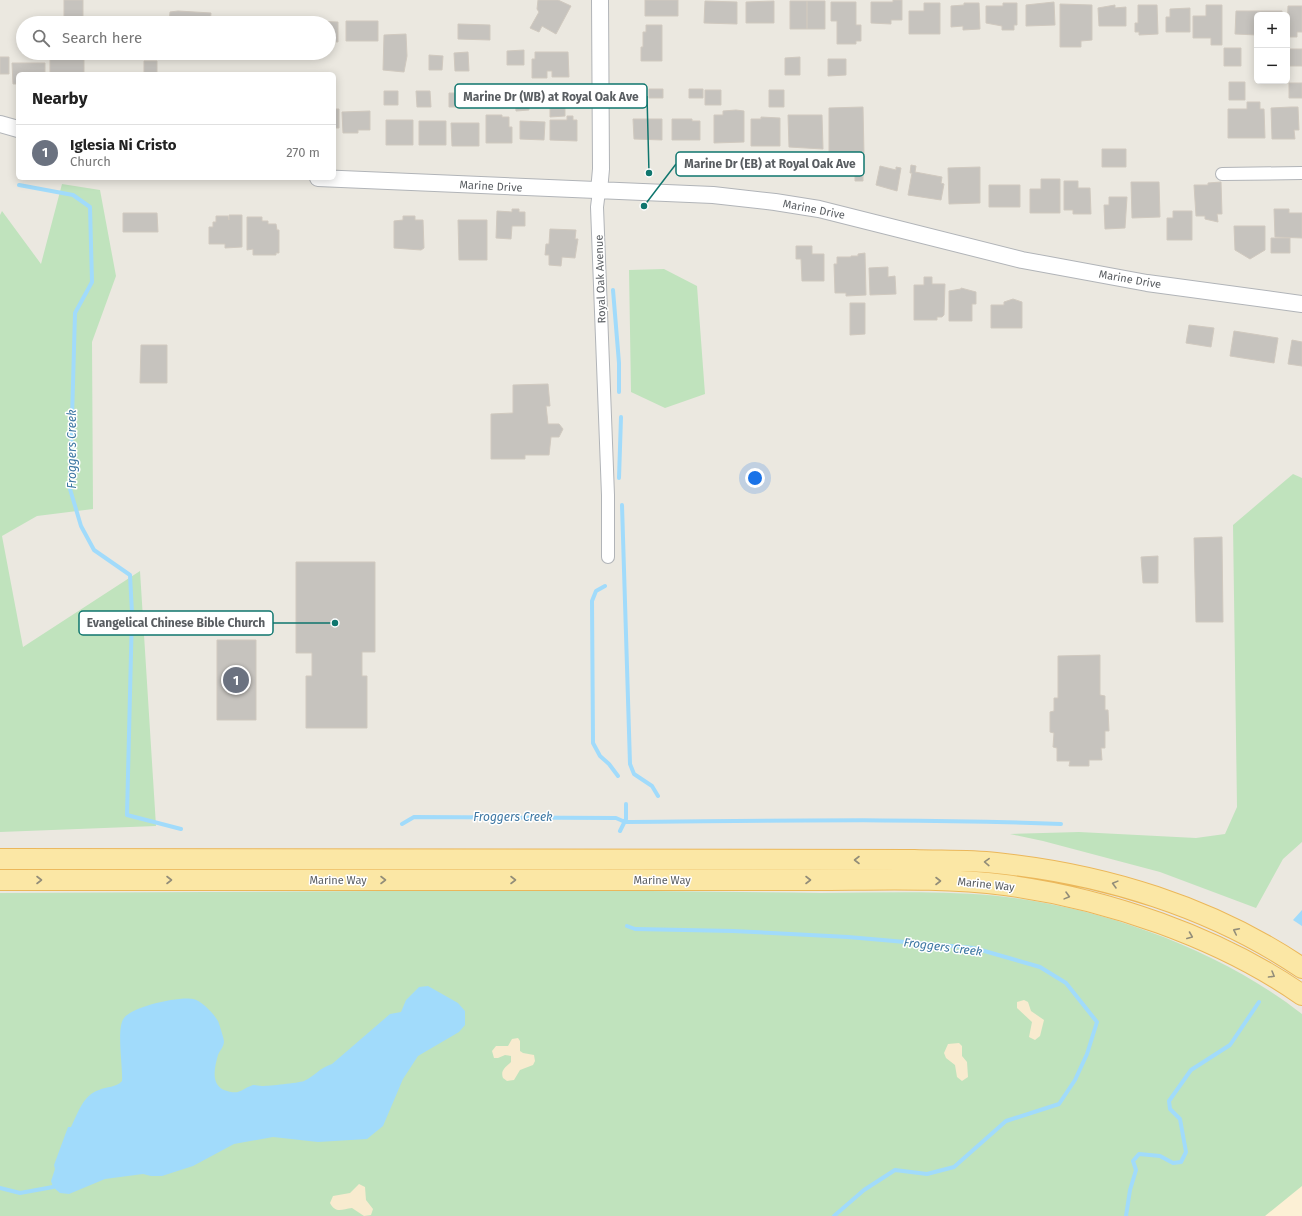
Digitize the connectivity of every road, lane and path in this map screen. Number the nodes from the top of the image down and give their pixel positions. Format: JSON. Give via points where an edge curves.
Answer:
{"nodes":[{"id":1,"x":600,"y":0,"type":"edge"},
{"id":2,"x":0,"y":124,"type":"edge"},
{"id":3,"x":16,"y":128,"type":"edge"},
{"id":4,"x":1302,"y":173,"type":"edge"},
{"id":5,"x":1222,"y":174,"type":"dead end"},
{"id":6,"x":336,"y":179,"type":"edge"},
{"id":7,"x":599,"y":191,"type":"junction"},
{"id":8,"x":1302,"y":304,"type":"edge"},
{"id":9,"x":608,"y":558,"type":"dead end"},
{"id":10,"x":0,"y":859,"type":"edge"},
{"id":11,"x":0,"y":880,"type":"edge"},
{"id":12,"x":1302,"y":968,"type":"edge"},
{"id":13,"x":1302,"y":995,"type":"edge"}],
"edges":[{"from":1,"to":7,"type":"street","name":"Royal Oak Avenue"},
{"from":2,"to":3,"type":"street"},
{"from":4,"to":5,"type":"street"},
{"from":6,"to":7,"type":"street","name":"Marine Drive"},
{"from":7,"to":8,"type":"street","name":"Marine Drive","via":[[713,196],[811,208],[1022,260],[1147,283]]},
{"from":7,"to":9,"type":"street","name":"Royal Oak Avenue","via":[[597,207]]},
{"from":12,"to":10,"type":"main road","name":"Marine Way","one_way":true,"via":[[1251,938],[1162,898],[1098,880],[1031,867],[994,863],[914,860]]},
{"from":11,"to":13,"type":"main road","name":"Marine Way","one_way":true,"via":[[793,880],[951,881],[1002,885],[1056,893],[1114,908],[1159,924],[1212,945],[1273,974]]}]}
